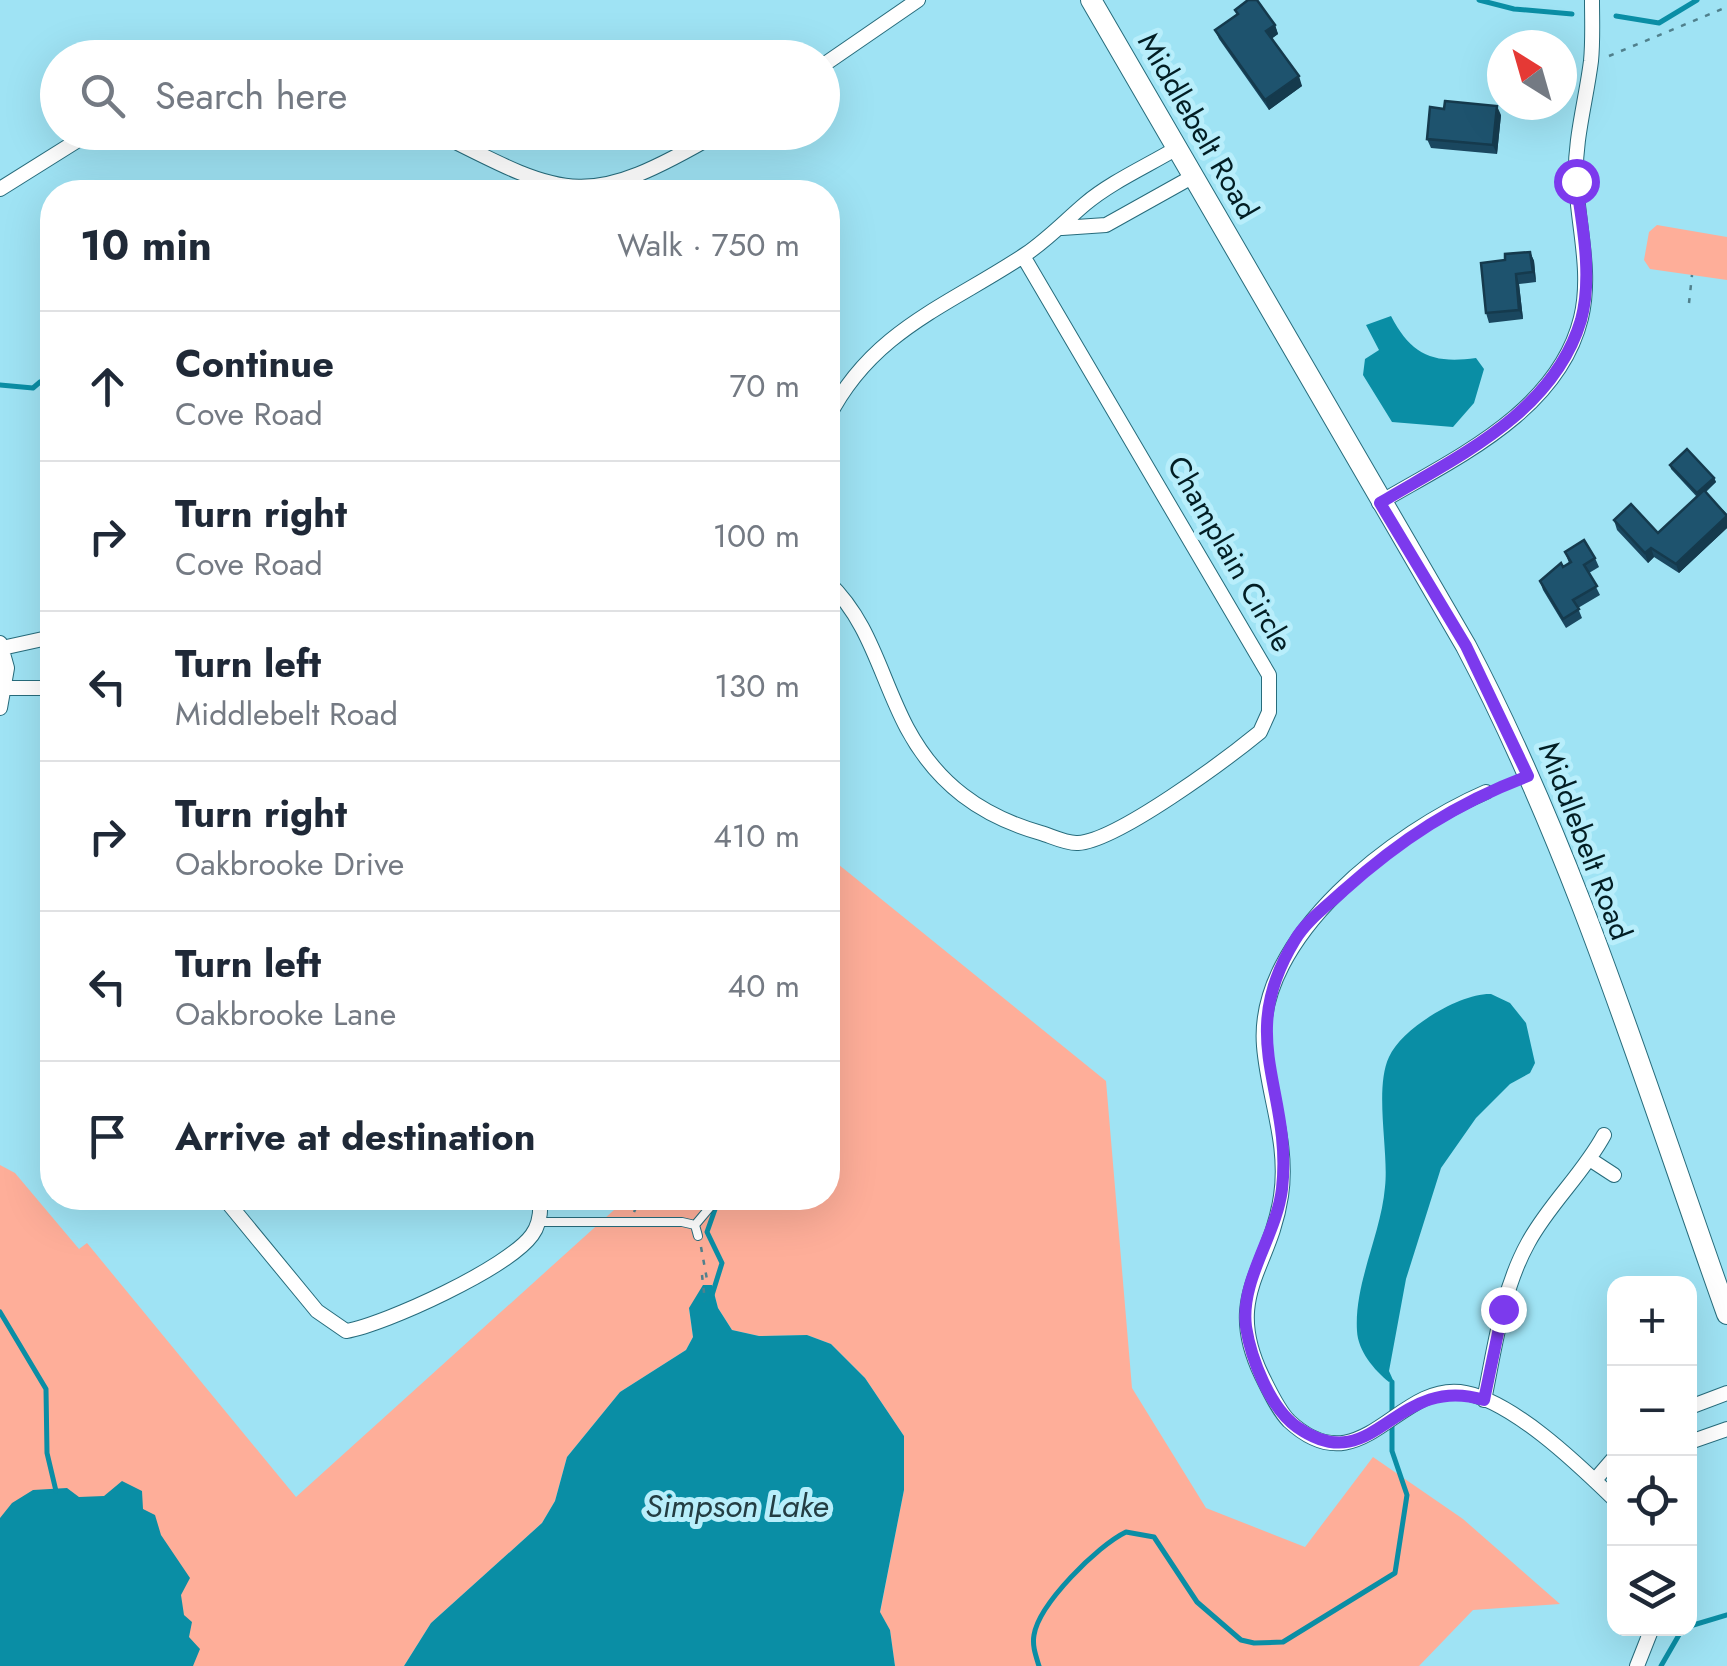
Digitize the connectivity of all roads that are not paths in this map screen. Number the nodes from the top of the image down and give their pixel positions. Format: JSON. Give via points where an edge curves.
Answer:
{"nodes":[{"id":1,"x":918,"y":0,"type":"edge"},
{"id":2,"x":1091,"y":0,"type":"edge"},
{"id":3,"x":1592,"y":0,"type":"edge"},
{"id":4,"x":840,"y":54,"type":"edge"},
{"id":5,"x":1177,"y":148,"type":"junction"},
{"id":6,"x":62,"y":150,"type":"edge"},
{"id":7,"x":471,"y":150,"type":"edge"},
{"id":8,"x":689,"y":150,"type":"edge"},
{"id":9,"x":1192,"y":177,"type":"junction"},
{"id":10,"x":530,"y":180,"type":"edge"},
{"id":11,"x":625,"y":180,"type":"edge"},
{"id":12,"x":0,"y":189,"type":"edge"},
{"id":13,"x":1062,"y":228,"type":"junction"},
{"id":14,"x":1023,"y":256,"type":"junction"},
{"id":15,"x":840,"y":399,"type":"edge"},
{"id":16,"x":1380,"y":503,"type":"junction"},
{"id":17,"x":840,"y":597,"type":"edge"},
{"id":18,"x":40,"y":640,"type":"edge"},
{"id":19,"x":1,"y":645,"type":"edge"},
{"id":20,"x":6,"y":688,"type":"junction"},
{"id":21,"x":40,"y":688,"type":"edge"},
{"id":22,"x":0,"y":708,"type":"edge"},
{"id":23,"x":1486,"y":792,"type":"dead end"},
{"id":24,"x":1604,"y":1135,"type":"dead end"},
{"id":25,"x":1590,"y":1160,"type":"junction"},
{"id":26,"x":1614,"y":1174,"type":"dead end"},
{"id":27,"x":234,"y":1210,"type":"edge"},
{"id":28,"x":539,"y":1210,"type":"edge"},
{"id":29,"x":708,"y":1210,"type":"edge"},
{"id":30,"x":538,"y":1222,"type":"junction"},
{"id":31,"x":696,"y":1225,"type":"junction"},
{"id":32,"x":698,"y":1236,"type":"road end"},
{"id":33,"x":1727,"y":1314,"type":"edge"},
{"id":34,"x":1727,"y":1393,"type":"edge"},
{"id":35,"x":1484,"y":1400,"type":"junction"},
{"id":36,"x":1697,"y":1405,"type":"edge"},
{"id":37,"x":1727,"y":1429,"type":"edge"},
{"id":38,"x":1697,"y":1440,"type":"edge"},
{"id":39,"x":1607,"y":1466,"type":"edge"},
{"id":40,"x":1595,"y":1480,"type":"junction"},
{"id":41,"x":1607,"y":1491,"type":"edge"},
{"id":42,"x":1649,"y":1636,"type":"edge"},
{"id":43,"x":1637,"y":1666,"type":"edge"}],
"edges":[{"from":1,"to":4,"type":"street"},
{"from":2,"to":5,"type":"street","name":"Middlebelt Road"},
{"from":3,"to":16,"type":"street","via":[[1576,181],[1581,319],[1537,394],[1480,445]]},
{"from":5,"to":9,"type":"street","name":"Middlebelt Road"},
{"from":5,"to":13,"type":"street","via":[[1086,203]]},
{"from":6,"to":12,"type":"street"},
{"from":7,"to":10,"type":"street"},
{"from":8,"to":11,"type":"street"},
{"from":9,"to":13,"type":"street","via":[[1106,226]]},
{"from":9,"to":16,"type":"street","name":"Middlebelt Road"},
{"from":13,"to":14,"type":"street"},
{"from":14,"to":15,"type":"street","via":[[900,329],[860,368]]},
{"from":14,"to":17,"type":"street","name":"Champlain Circle","via":[[1269,675],[1269,712],[1260,732],[1141,816],[1079,843],[1012,825],[984,813],[934,769],[906,727],[862,624]]},
{"from":16,"to":33,"type":"street","name":"Middlebelt Road","via":[[1466,646],[1520,756]]},
{"from":18,"to":19,"type":"street"},
{"from":19,"to":20,"type":"street"},
{"from":20,"to":21,"type":"street"},
{"from":20,"to":22,"type":"street"},
{"from":23,"to":35,"type":"street","via":[[1403,840],[1324,909],[1298,935],[1269,991],[1264,1046],[1284,1168],[1275,1230],[1247,1292],[1246,1324],[1252,1354],[1286,1419],[1323,1438],[1368,1438],[1423,1398],[1439,1394]]},
{"from":24,"to":25,"type":"street"},
{"from":25,"to":26,"type":"street"},
{"from":25,"to":35,"type":"street","via":[[1526,1245],[1503,1309]]},
{"from":27,"to":30,"type":"street","via":[[317,1312],[346,1331],[373,1326],[516,1253]]},
{"from":28,"to":30,"type":"street"},
{"from":29,"to":31,"type":"lane"},
{"from":30,"to":31,"type":"lane"},
{"from":31,"to":32,"type":"lane"},
{"from":34,"to":36,"type":"street"},
{"from":35,"to":40,"type":"street"},
{"from":37,"to":38,"type":"street"},
{"from":39,"to":40,"type":"street"},
{"from":40,"to":41,"type":"street"},
{"from":42,"to":43,"type":"street"}]}
